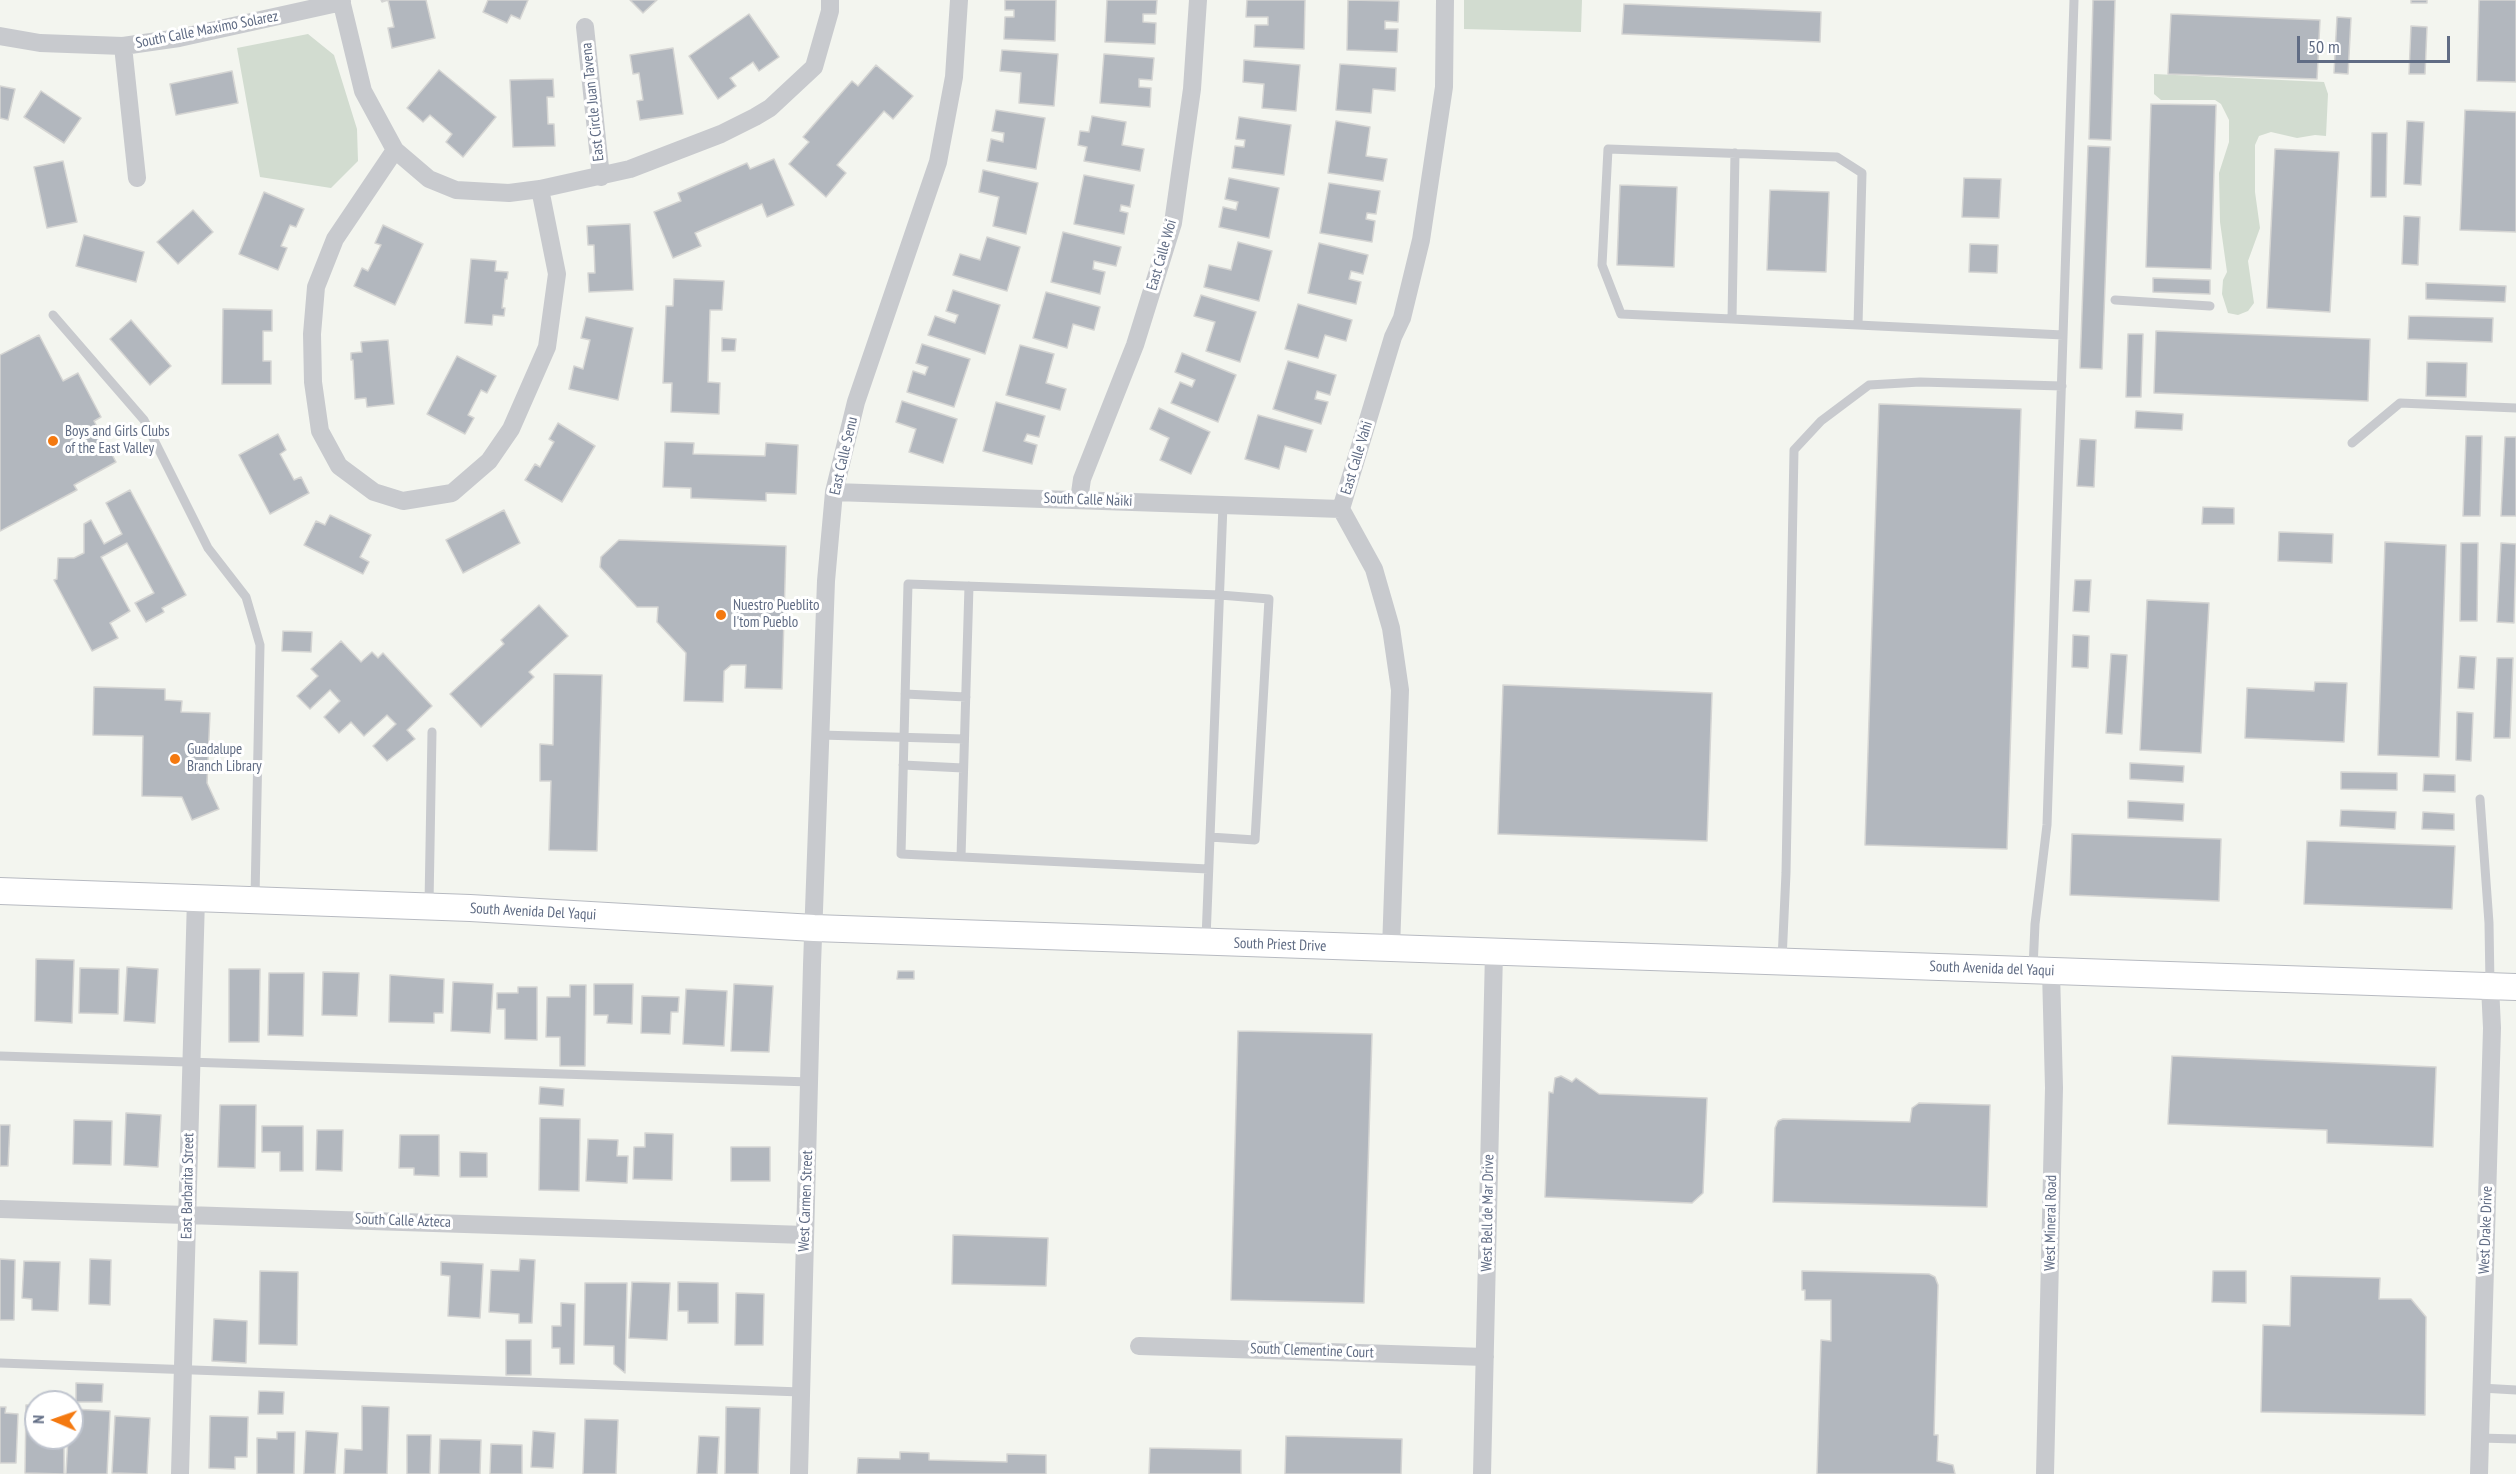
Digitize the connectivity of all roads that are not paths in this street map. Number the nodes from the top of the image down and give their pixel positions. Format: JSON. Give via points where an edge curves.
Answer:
{"nodes":[{"id":1,"x":830,"y":0,"type":"edge"},
{"id":2,"x":959,"y":0,"type":"edge"},
{"id":3,"x":1198,"y":0,"type":"edge"},
{"id":4,"x":1445,"y":0,"type":"edge"},
{"id":5,"x":2074,"y":0,"type":"edge"},
{"id":6,"x":342,"y":1,"type":"edge"},
{"id":7,"x":585,"y":27,"type":"dead end"},
{"id":8,"x":0,"y":36,"type":"edge"},
{"id":9,"x":123,"y":46,"type":"junction"},
{"id":10,"x":395,"y":150,"type":"junction"},
{"id":11,"x":1735,"y":153,"type":"junction"},
{"id":12,"x":601,"y":177,"type":"junction"},
{"id":13,"x":137,"y":178,"type":"dead end"},
{"id":14,"x":540,"y":189,"type":"junction"},
{"id":15,"x":2115,"y":300,"type":"dead end"},
{"id":16,"x":2210,"y":306,"type":"dead end"},
{"id":17,"x":53,"y":315,"type":"dead end"},
{"id":18,"x":1732,"y":319,"type":"junction"},
{"id":19,"x":1858,"y":325,"type":"junction"},
{"id":20,"x":2063,"y":335,"type":"junction"},
{"id":21,"x":2062,"y":386,"type":"junction"},
{"id":22,"x":2516,"y":408,"type":"edge"},
{"id":23,"x":2352,"y":443,"type":"dead end"},
{"id":24,"x":834,"y":492,"type":"junction"},
{"id":25,"x":1079,"y":500,"type":"junction"},
{"id":26,"x":1223,"y":505,"type":"junction"},
{"id":27,"x":1341,"y":509,"type":"junction"},
{"id":28,"x":969,"y":586,"type":"junction"},
{"id":29,"x":1220,"y":595,"type":"junction"},
{"id":30,"x":905,"y":694,"type":"junction"},
{"id":31,"x":966,"y":697,"type":"junction"},
{"id":32,"x":432,"y":732,"type":"dead end"},
{"id":33,"x":820,"y":735,"type":"junction"},
{"id":34,"x":904,"y":737,"type":"junction"},
{"id":35,"x":964,"y":739,"type":"junction"},
{"id":36,"x":903,"y":765,"type":"junction"},
{"id":37,"x":963,"y":768,"type":"junction"},
{"id":38,"x":2480,"y":799,"type":"dead end"},
{"id":39,"x":1210,"y":837,"type":"junction"},
{"id":40,"x":960,"y":857,"type":"junction"},
{"id":41,"x":1208,"y":868,"type":"junction"},
{"id":42,"x":0,"y":891,"type":"edge"},
{"id":43,"x":196,"y":898,"type":"junction"},
{"id":44,"x":255,"y":900,"type":"junction"},
{"id":45,"x":429,"y":906,"type":"junction"},
{"id":46,"x":814,"y":928,"type":"junction"},
{"id":47,"x":1066,"y":937,"type":"joint"},
{"id":48,"x":1205,"y":942,"type":"junction"},
{"id":49,"x":1391,"y":949,"type":"junction"},
{"id":50,"x":1494,"y":952,"type":"junction"},
{"id":51,"x":1782,"y":962,"type":"junction"},
{"id":52,"x":2042,"y":971,"type":"junction"},
{"id":53,"x":2490,"y":986,"type":"junction"},
{"id":54,"x":2516,"y":987,"type":"edge"},
{"id":55,"x":0,"y":1056,"type":"edge"},
{"id":56,"x":191,"y":1064,"type":"junction"},
{"id":57,"x":810,"y":1082,"type":"junction"},
{"id":58,"x":0,"y":1209,"type":"edge"},
{"id":59,"x":187,"y":1213,"type":"junction"},
{"id":60,"x":805,"y":1235,"type":"junction"},
{"id":61,"x":1139,"y":1346,"type":"dead end"},
{"id":62,"x":1485,"y":1357,"type":"junction"},
{"id":63,"x":0,"y":1364,"type":"edge"},
{"id":64,"x":183,"y":1370,"type":"junction"},
{"id":65,"x":2481,"y":1388,"type":"junction"},
{"id":66,"x":2516,"y":1390,"type":"edge"},
{"id":67,"x":801,"y":1392,"type":"junction"},
{"id":68,"x":2480,"y":1438,"type":"junction"},
{"id":69,"x":2516,"y":1439,"type":"edge"},
{"id":70,"x":180,"y":1474,"type":"edge"},
{"id":71,"x":799,"y":1474,"type":"edge"},
{"id":72,"x":1482,"y":1474,"type":"edge"},
{"id":73,"x":2045,"y":1474,"type":"edge"},
{"id":74,"x":2479,"y":1474,"type":"edge"}],
"edges":[{"from":1,"to":12,"type":"street","via":[[814,68],[770,108],[721,134]]},
{"from":2,"to":24,"type":"street","name":"East Calle Senu","via":[[954,77],[938,162],[856,402]]},
{"from":3,"to":25,"type":"street","name":"East Calle Woi","via":[[1173,223],[1135,345],[1082,479]]},
{"from":4,"to":27,"type":"street","name":"East Calle Vahi","via":[[1444,87],[1421,240],[1402,318]]},
{"from":5,"to":20,"type":"lane"},
{"from":6,"to":9,"type":"street","name":"South Calle Maximo Solarez","via":[[179,38]]},
{"from":6,"to":10,"type":"street","via":[[363,91]]},
{"from":7,"to":12,"type":"street","name":"East Circle Juan Tavena"},
{"from":8,"to":9,"type":"street","name":"South Calle Maximo Solarez","via":[[40,43]]},
{"from":9,"to":13,"type":"street"},
{"from":10,"to":14,"type":"street","via":[[429,179],[456,190],[509,194]]},
{"from":10,"to":14,"type":"street","via":[[335,239],[316,287],[313,382],[320,431],[339,466],[374,492],[403,501],[452,493],[489,461],[511,429],[547,347],[557,274]]},
{"from":11,"to":18,"type":"lane"},
{"from":11,"to":18,"type":"lane","via":[[1608,149],[1602,265],[1621,314]]},
{"from":11,"to":19,"type":"lane","via":[[1837,157],[1862,173]]},
{"from":12,"to":14,"type":"street"},
{"from":15,"to":16,"type":"lane"},
{"from":17,"to":44,"type":"lane","via":[[144,420],[208,548],[246,597],[260,645]]},
{"from":18,"to":19,"type":"lane"},
{"from":19,"to":20,"type":"lane"},
{"from":20,"to":21,"type":"lane"},
{"from":21,"to":51,"type":"lane","via":[[1920,382],[1869,385],[1821,421],[1794,450]]},
{"from":21,"to":52,"type":"lane","via":[[2047,825],[2035,924]]},
{"from":22,"to":23,"type":"lane","via":[[2400,403]]},
{"from":24,"to":25,"type":"street","name":"South Calle Naiki"},
{"from":24,"to":33,"type":"street","name":"East Calle Senu"},
{"from":25,"to":26,"type":"street","name":"South Calle Naiki"},
{"from":26,"to":27,"type":"street","name":"South Calle Naiki"},
{"from":26,"to":29,"type":"lane"},
{"from":27,"to":49,"type":"street","name":"East Calle Vahi","via":[[1374,569],[1391,628],[1400,690]]},
{"from":28,"to":29,"type":"lane"},
{"from":28,"to":30,"type":"lane","via":[[908,584]]},
{"from":28,"to":31,"type":"lane"},
{"from":29,"to":39,"type":"lane"},
{"from":29,"to":39,"type":"lane","via":[[1269,598],[1255,840]]},
{"from":30,"to":31,"type":"lane"},
{"from":30,"to":34,"type":"lane"},
{"from":31,"to":35,"type":"lane"},
{"from":32,"to":45,"type":"lane"},
{"from":33,"to":34,"type":"lane"},
{"from":33,"to":46,"type":"street","name":"East Calle Senu"},
{"from":34,"to":35,"type":"lane"},
{"from":34,"to":36,"type":"lane"},
{"from":35,"to":37,"type":"lane"},
{"from":36,"to":37,"type":"lane"},
{"from":36,"to":40,"type":"lane","via":[[901,854]]},
{"from":37,"to":40,"type":"lane"},
{"from":38,"to":53,"type":"lane"},
{"from":39,"to":41,"type":"lane"},
{"from":40,"to":41,"type":"lane"},
{"from":41,"to":48,"type":"lane"},
{"from":42,"to":43,"type":"street","name":"South Avenida Del Yaqui"},
{"from":43,"to":44,"type":"street","name":"South Avenida Del Yaqui"},
{"from":43,"to":56,"type":"street","name":"East Barbarita Street"},
{"from":44,"to":45,"type":"street","name":"South Avenida Del Yaqui"},
{"from":45,"to":46,"type":"street","name":"South Avenida Del Yaqui"},
{"from":46,"to":47,"type":"street","name":"South Avenida Del Yaqui"},
{"from":46,"to":57,"type":"street","name":"West Carmen Street"},
{"from":47,"to":48,"type":"street","name":"South Priest Drive"},
{"from":48,"to":49,"type":"street","name":"South Priest Drive"},
{"from":49,"to":50,"type":"street","name":"South Priest Drive"},
{"from":50,"to":51,"type":"street","name":"South Avenida del Yaqui"},
{"from":50,"to":62,"type":"street","name":"West Bell de Mar Drive"},
{"from":51,"to":52,"type":"street","name":"South Avenida del Yaqui"},
{"from":52,"to":53,"type":"street","name":"South Avenida del Yaqui"},
{"from":52,"to":73,"type":"street","name":"West Mineral Road","via":[[2054,1088]]},
{"from":53,"to":54,"type":"street"},
{"from":53,"to":65,"type":"street","name":"West Drake Drive"},
{"from":55,"to":56,"type":"lane"},
{"from":56,"to":57,"type":"lane"},
{"from":56,"to":59,"type":"street","name":"East Barbarita Street"},
{"from":57,"to":60,"type":"street","name":"West Carmen Street"},
{"from":58,"to":59,"type":"street","name":"South Calle Azteca"},
{"from":59,"to":60,"type":"street","name":"South Calle Azteca"},
{"from":59,"to":64,"type":"street","name":"East Barbarita Street"},
{"from":60,"to":67,"type":"street","name":"West Carmen Street"},
{"from":61,"to":62,"type":"street","name":"South Clementine Court"},
{"from":62,"to":72,"type":"street","name":"West Bell de Mar Drive"},
{"from":63,"to":64,"type":"lane"},
{"from":64,"to":67,"type":"lane"},
{"from":64,"to":70,"type":"street","name":"East Barbarita Street"},
{"from":65,"to":66,"type":"lane"},
{"from":65,"to":68,"type":"street","name":"West Drake Drive"},
{"from":67,"to":71,"type":"street","name":"West Carmen Street"},
{"from":68,"to":69,"type":"lane"},
{"from":68,"to":74,"type":"street","name":"West Drake Drive"}]}
